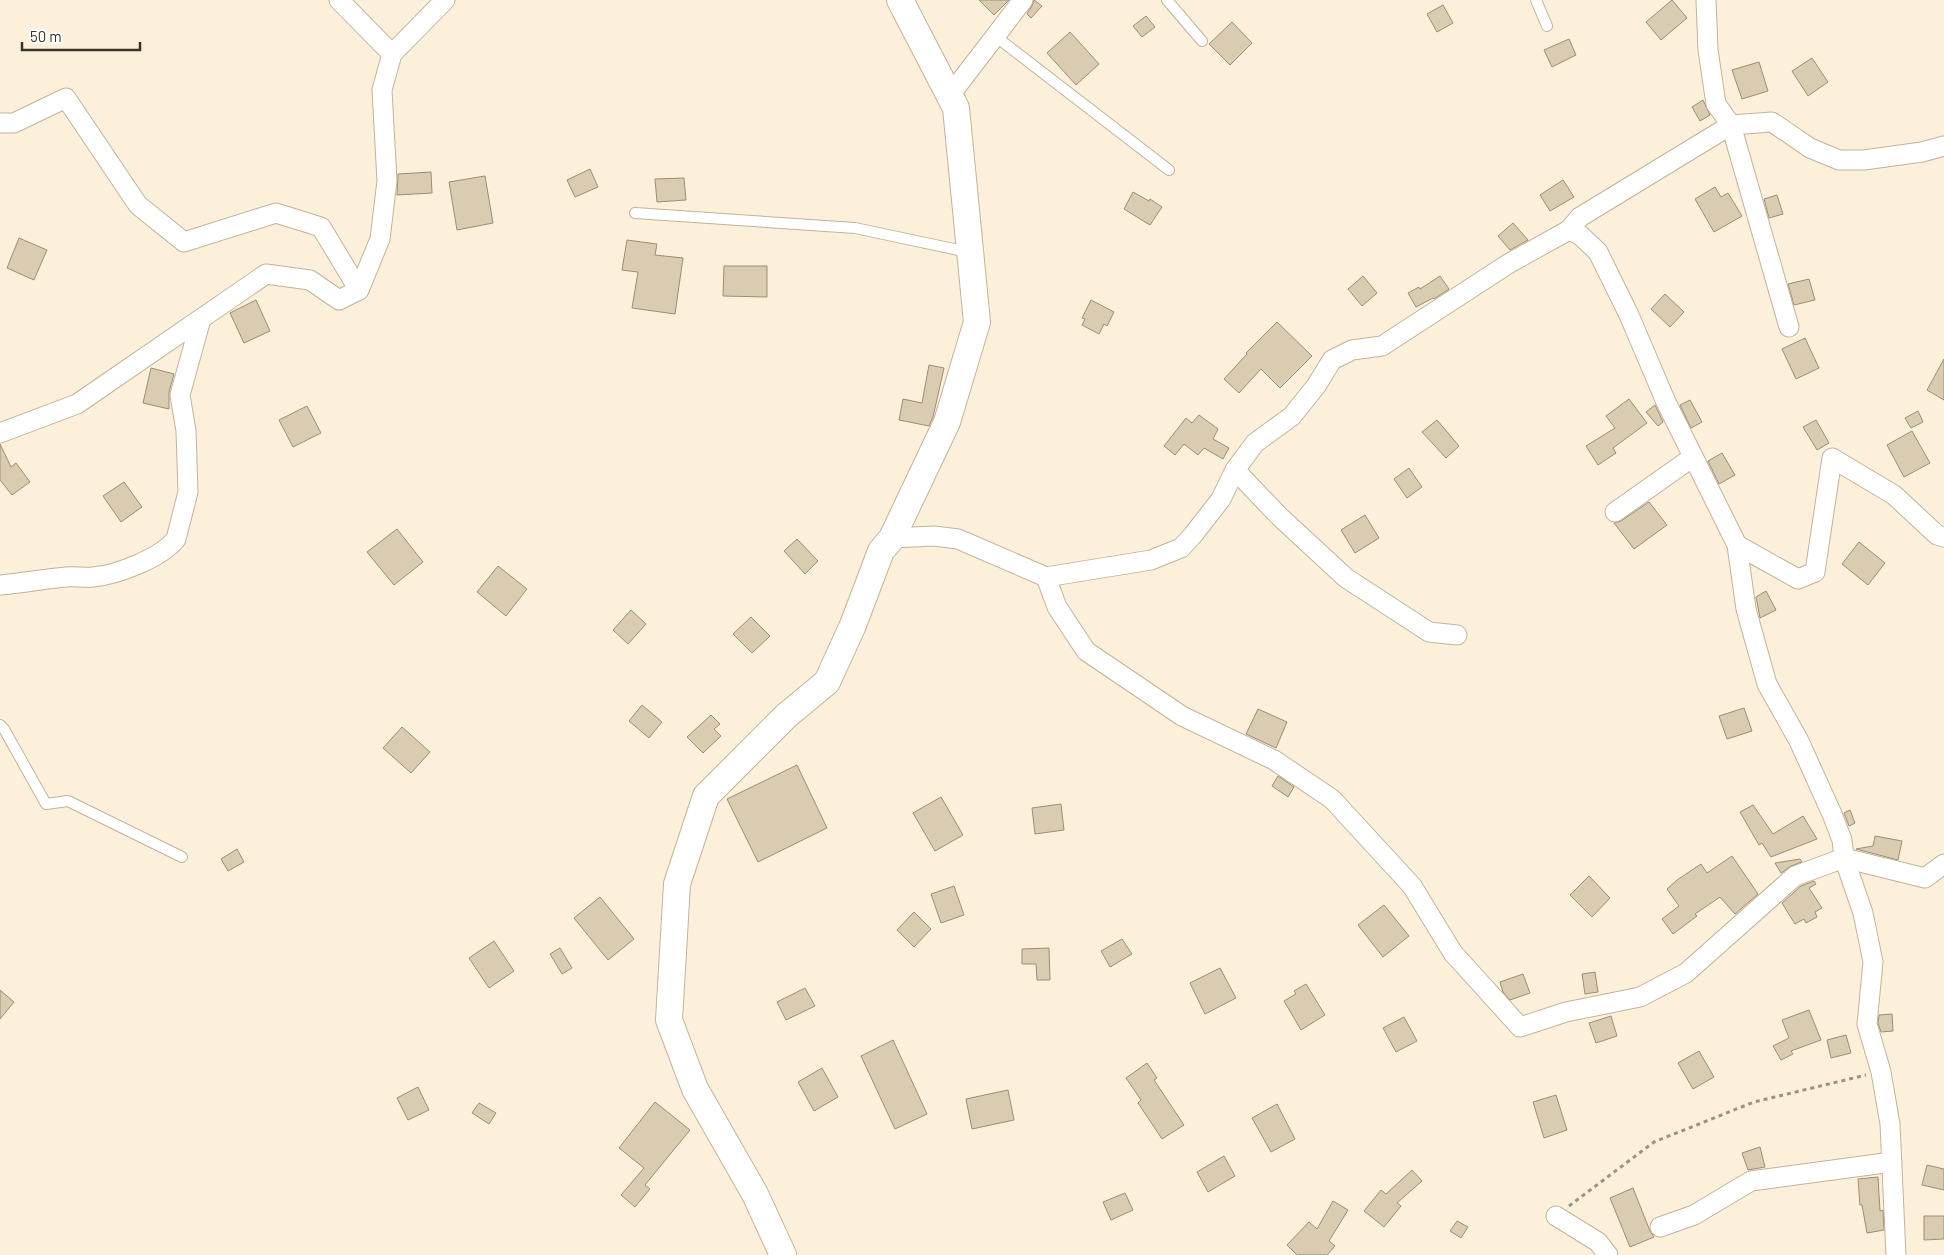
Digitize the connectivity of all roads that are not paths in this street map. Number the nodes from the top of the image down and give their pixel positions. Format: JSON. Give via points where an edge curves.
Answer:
{"nodes":[{"id":1,"x":339,"y":0,"type":"edge"},
{"id":2,"x":445,"y":0,"type":"edge"},
{"id":3,"x":900,"y":0,"type":"edge"},
{"id":4,"x":1023,"y":0,"type":"edge"},
{"id":5,"x":1167,"y":0,"type":"edge"},
{"id":6,"x":1536,"y":0,"type":"edge"},
{"id":7,"x":1706,"y":0,"type":"edge"},
{"id":8,"x":1548,"y":26,"type":"dead end"},
{"id":9,"x":995,"y":36,"type":"junction"},
{"id":10,"x":1202,"y":41,"type":"dead end"},
{"id":11,"x":392,"y":54,"type":"junction"},
{"id":12,"x":950,"y":95,"type":"junction"},
{"id":13,"x":0,"y":122,"type":"edge"},
{"id":14,"x":1731,"y":125,"type":"junction"},
{"id":15,"x":1944,"y":146,"type":"edge"},
{"id":16,"x":1168,"y":170,"type":"dead end"},
{"id":17,"x":635,"y":213,"type":"dead end"},
{"id":18,"x":1569,"y":230,"type":"junction"},
{"id":19,"x":971,"y":252,"type":"junction"},
{"id":20,"x":359,"y":290,"type":"junction"},
{"id":21,"x":201,"y":319,"type":"junction"},
{"id":22,"x":1789,"y":327,"type":"dead end"},
{"id":23,"x":0,"y":433,"type":"edge"},
{"id":24,"x":1693,"y":456,"type":"junction"},
{"id":25,"x":1235,"y":470,"type":"junction"},
{"id":26,"x":1615,"y":512,"type":"dead end"},
{"id":27,"x":1944,"y":537,"type":"edge"},
{"id":28,"x":892,"y":538,"type":"junction"},
{"id":29,"x":1737,"y":546,"type":"junction"},
{"id":30,"x":1046,"y":577,"type":"junction"},
{"id":31,"x":0,"y":585,"type":"edge"},
{"id":32,"x":1457,"y":635,"type":"dead end"},
{"id":33,"x":0,"y":725,"type":"edge"},
{"id":34,"x":182,"y":857,"type":"dead end"},
{"id":35,"x":1844,"y":858,"type":"junction"},
{"id":36,"x":1944,"y":864,"type":"edge"},
{"id":37,"x":1892,"y":1162,"type":"junction"},
{"id":38,"x":1556,"y":1216,"type":"road end"},
{"id":39,"x":1660,"y":1227,"type":"dead end"},
{"id":40,"x":783,"y":1255,"type":"edge"},
{"id":41,"x":1608,"y":1255,"type":"edge"},
{"id":42,"x":1896,"y":1255,"type":"edge"}],
"edges":[{"from":1,"to":11,"type":"street"},
{"from":2,"to":11,"type":"street"},
{"from":3,"to":12,"type":"street"},
{"from":4,"to":9,"type":"street"},
{"from":5,"to":10,"type":"lane"},
{"from":6,"to":8,"type":"lane"},
{"from":7,"to":14,"type":"street","via":[[1708,50],[1716,104]]},
{"from":9,"to":12,"type":"street"},
{"from":9,"to":16,"type":"lane"},
{"from":11,"to":20,"type":"street","via":[[382,90],[387,181],[380,239]]},
{"from":12,"to":19,"type":"street","via":[[956,108]]},
{"from":13,"to":20,"type":"street","via":[[14,123],[66,98],[138,205],[184,242],[276,213],[321,227]]},
{"from":14,"to":15,"type":"street","via":[[1772,122],[1810,148],[1839,160],[1864,160]]},
{"from":14,"to":18,"type":"street","via":[[1580,217]]},
{"from":14,"to":22,"type":"street"},
{"from":17,"to":19,"type":"lane","via":[[855,228]]},
{"from":18,"to":24,"type":"street","via":[[1580,235],[1598,252]]},
{"from":18,"to":25,"type":"street","via":[[1508,264],[1382,346],[1352,350],[1332,360],[1292,416],[1255,443]]},
{"from":19,"to":28,"type":"street","via":[[977,322],[947,422]]},
{"from":20,"to":21,"type":"street","via":[[339,300],[310,280],[266,274]]},
{"from":21,"to":23,"type":"street","via":[[77,404]]},
{"from":21,"to":31,"type":"street","via":[[180,395],[186,431],[188,492],[172,545],[116,573]]},
{"from":24,"to":26,"type":"street"},
{"from":24,"to":29,"type":"street"},
{"from":25,"to":30,"type":"street","via":[[1221,499],[1181,548],[1152,560]]},
{"from":25,"to":32,"type":"street","via":[[1346,578],[1429,632]]},
{"from":27,"to":29,"type":"street","via":[[1936,535],[1894,495],[1832,458],[1815,572],[1798,579]]},
{"from":28,"to":30,"type":"street","via":[[934,536],[958,539]]},
{"from":28,"to":40,"type":"street","via":[[881,551],[827,682],[786,716],[706,796],[677,884],[669,1020],[695,1089],[755,1194]]},
{"from":29,"to":35,"type":"street","via":[[1746,609],[1767,684],[1799,741],[1832,814],[1842,840]]},
{"from":30,"to":35,"type":"street","via":[[1058,607],[1086,651],[1182,716],[1274,760],[1332,799],[1412,886],[1453,953],[1520,1027],[1566,1012],[1640,997],[1686,973],[1795,876]]},
{"from":33,"to":34,"type":"lane","via":[[46,804],[68,801]]},
{"from":35,"to":36,"type":"street","via":[[1925,878]]},
{"from":35,"to":37,"type":"street","via":[[1863,913],[1873,962],[1867,1024],[1881,1072],[1890,1124]]},
{"from":37,"to":39,"type":"street","via":[[1751,1181],[1694,1215]]},
{"from":37,"to":42,"type":"street"},
{"from":38,"to":41,"type":"street","via":[[1598,1242]]}]}
